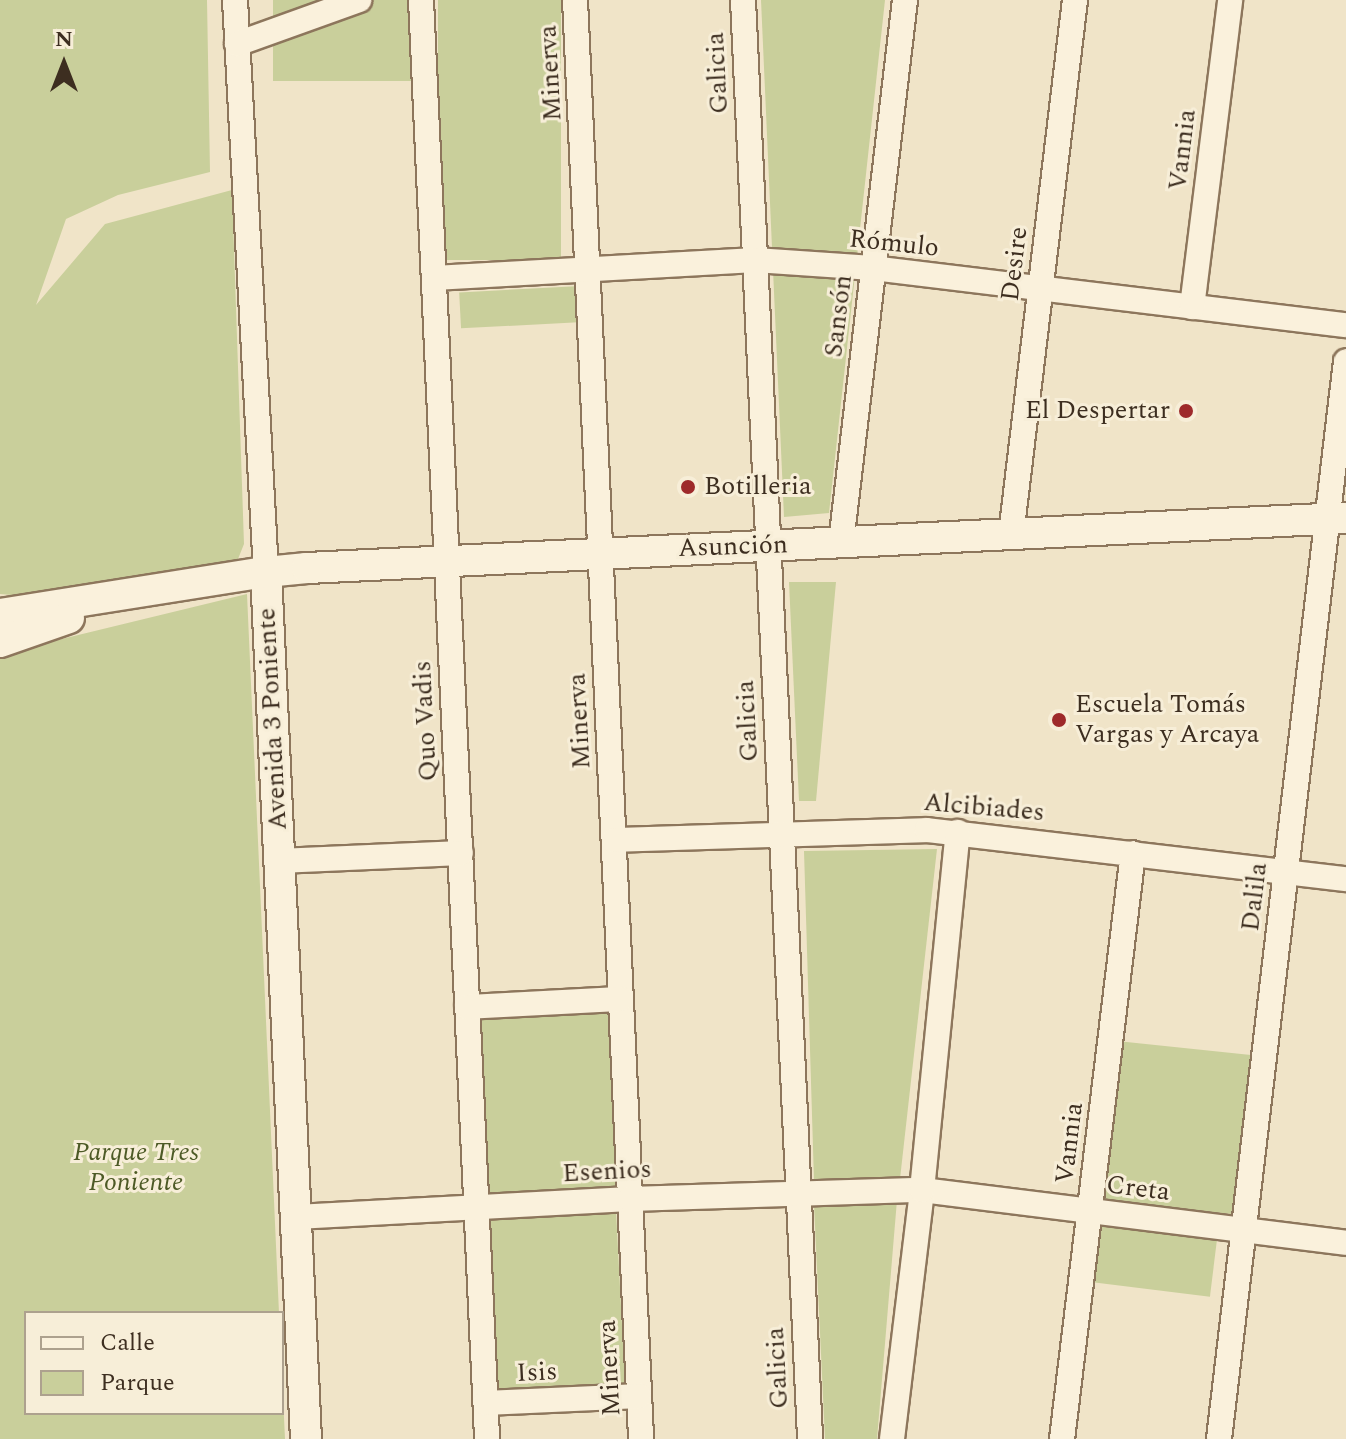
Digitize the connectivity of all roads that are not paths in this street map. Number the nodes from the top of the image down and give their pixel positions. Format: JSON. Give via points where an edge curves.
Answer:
{"nodes":[{"id":1,"x":235,"y":0,"type":"edge"},
{"id":2,"x":359,"y":0,"type":"edge"},
{"id":3,"x":421,"y":0,"type":"edge"},
{"id":4,"x":575,"y":0,"type":"edge"},
{"id":5,"x":743,"y":0,"type":"edge"},
{"id":6,"x":905,"y":0,"type":"edge"},
{"id":7,"x":1075,"y":0,"type":"edge"},
{"id":8,"x":1230,"y":0,"type":"edge"},
{"id":9,"x":237,"y":44,"type":"junction"},
{"id":10,"x":755,"y":260,"type":"junction"},
{"id":11,"x":873,"y":268,"type":"junction"},
{"id":12,"x":588,"y":270,"type":"junction"},
{"id":13,"x":434,"y":278,"type":"junction"},
{"id":14,"x":1040,"y":288,"type":"junction"},
{"id":15,"x":1192,"y":307,"type":"junction"},
{"id":16,"x":1346,"y":325,"type":"edge"},
{"id":17,"x":1346,"y":361,"type":"edge"},
{"id":18,"x":1337,"y":519,"type":"edge"},
{"id":19,"x":1011,"y":535,"type":"junction"},
{"id":20,"x":841,"y":543,"type":"junction"},
{"id":21,"x":768,"y":546,"type":"junction"},
{"id":22,"x":601,"y":553,"type":"junction"},
{"id":23,"x":447,"y":562,"type":"junction"},
{"id":24,"x":266,"y":572,"type":"junction"},
{"id":25,"x":123,"y":596,"type":"junction"},
{"id":26,"x":0,"y":614,"type":"edge"},
{"id":27,"x":0,"y":642,"type":"edge"},
{"id":28,"x":958,"y":832,"type":"junction"},
{"id":29,"x":781,"y":834,"type":"junction"},
{"id":30,"x":614,"y":840,"type":"junction"},
{"id":31,"x":461,"y":853,"type":"junction"},
{"id":32,"x":1133,"y":853,"type":"junction"},
{"id":33,"x":279,"y":861,"type":"junction"},
{"id":34,"x":1286,"y":872,"type":"junction"},
{"id":35,"x":1346,"y":879,"type":"edge"},
{"id":36,"x":621,"y":999,"type":"junction"},
{"id":37,"x":467,"y":1007,"type":"junction"},
{"id":38,"x":922,"y":1190,"type":"junction"},
{"id":39,"x":798,"y":1193,"type":"junction"},
{"id":40,"x":630,"y":1199,"type":"junction"},
{"id":41,"x":477,"y":1207,"type":"junction"},
{"id":42,"x":1090,"y":1211,"type":"junction"},
{"id":43,"x":296,"y":1217,"type":"junction"},
{"id":44,"x":1243,"y":1230,"type":"junction"},
{"id":45,"x":1346,"y":1243,"type":"edge"},
{"id":46,"x":639,"y":1396,"type":"junction"},
{"id":47,"x":486,"y":1403,"type":"junction"},
{"id":48,"x":306,"y":1439,"type":"edge"},
{"id":49,"x":487,"y":1439,"type":"edge"},
{"id":50,"x":641,"y":1439,"type":"edge"},
{"id":51,"x":810,"y":1439,"type":"edge"},
{"id":52,"x":892,"y":1439,"type":"edge"},
{"id":53,"x":1062,"y":1439,"type":"edge"},
{"id":54,"x":1219,"y":1439,"type":"edge"}],
"edges":[{"from":1,"to":9,"type":"street","name":"Avenida 3 Poniente"},
{"from":2,"to":9,"type":"street"},
{"from":3,"to":13,"type":"street","name":"Quo Vadis"},
{"from":4,"to":12,"type":"street","name":"Minerva"},
{"from":5,"to":10,"type":"street","name":"Galicia"},
{"from":6,"to":11,"type":"street","name":"Sansón"},
{"from":7,"to":14,"type":"street","name":"Desire"},
{"from":8,"to":15,"type":"street","name":"Vannia"},
{"from":9,"to":24,"type":"street","name":"Avenida 3 Poniente"},
{"from":10,"to":11,"type":"street","name":"Rómulo"},
{"from":10,"to":12,"type":"street","name":"Rómulo"},
{"from":10,"to":21,"type":"street","name":"Galicia"},
{"from":11,"to":14,"type":"street","name":"Rómulo"},
{"from":11,"to":20,"type":"street","name":"Sansón"},
{"from":12,"to":13,"type":"street","name":"Rómulo"},
{"from":12,"to":22,"type":"street","name":"Minerva"},
{"from":13,"to":23,"type":"street","name":"Quo Vadis"},
{"from":14,"to":15,"type":"street","name":"Rómulo"},
{"from":14,"to":19,"type":"street","name":"Desire"},
{"from":15,"to":16,"type":"street","name":"Rómulo"},
{"from":17,"to":18,"type":"street","name":"Dalila"},
{"from":18,"to":19,"type":"street","name":"Asunción"},
{"from":18,"to":34,"type":"street","name":"Dalila"},
{"from":19,"to":20,"type":"street","name":"Asunción"},
{"from":20,"to":21,"type":"street","name":"Asunción"},
{"from":21,"to":22,"type":"street","name":"Asunción"},
{"from":21,"to":29,"type":"street","name":"Galicia"},
{"from":22,"to":23,"type":"street","name":"Asunción"},
{"from":22,"to":30,"type":"street","name":"Minerva"},
{"from":23,"to":24,"type":"street","name":"Asunción"},
{"from":23,"to":31,"type":"street","name":"Quo Vadis"},
{"from":24,"to":25,"type":"street","name":"Asunción"},
{"from":24,"to":33,"type":"street","name":"Avenida 3 Poniente"},
{"from":25,"to":26,"type":"street","name":"Asunción"},
{"from":25,"to":27,"type":"street","name":"Asunción"},
{"from":28,"to":29,"type":"street","name":"Alcibiades"},
{"from":28,"to":32,"type":"street","name":"Alcibiades"},
{"from":28,"to":38,"type":"street"},
{"from":29,"to":30,"type":"street","name":"Alcibiades"},
{"from":29,"to":39,"type":"street","name":"Galicia"},
{"from":30,"to":36,"type":"street","name":"Minerva"},
{"from":31,"to":33,"type":"street"},
{"from":31,"to":37,"type":"street","name":"Quo Vadis"},
{"from":32,"to":34,"type":"street","name":"Alcibiades"},
{"from":32,"to":42,"type":"street","name":"Vannia"},
{"from":33,"to":43,"type":"street","name":"Avenida 3 Poniente"},
{"from":34,"to":35,"type":"street","name":"Alcibiades"},
{"from":34,"to":44,"type":"street","name":"Dalila"},
{"from":36,"to":37,"type":"street"},
{"from":36,"to":40,"type":"street","name":"Minerva"},
{"from":37,"to":41,"type":"street","name":"Quo Vadis"},
{"from":38,"to":39,"type":"street","name":"Esenios"},
{"from":38,"to":42,"type":"street","name":"Creta"},
{"from":38,"to":52,"type":"street"},
{"from":39,"to":40,"type":"street","name":"Esenios"},
{"from":39,"to":51,"type":"street","name":"Galicia"},
{"from":40,"to":41,"type":"street","name":"Esenios"},
{"from":40,"to":46,"type":"street","name":"Minerva"},
{"from":41,"to":43,"type":"street","name":"Esenios"},
{"from":41,"to":47,"type":"street","name":"Quo Vadis"},
{"from":42,"to":44,"type":"street","name":"Creta"},
{"from":42,"to":53,"type":"street","name":"Vannia"},
{"from":43,"to":48,"type":"street","name":"Avenida 3 Poniente"},
{"from":44,"to":45,"type":"street","name":"Creta"},
{"from":44,"to":54,"type":"street","name":"Dalila"},
{"from":46,"to":47,"type":"street","name":"Isis"},
{"from":46,"to":50,"type":"street","name":"Minerva"},
{"from":47,"to":49,"type":"street","name":"Quo Vadis"}]}
